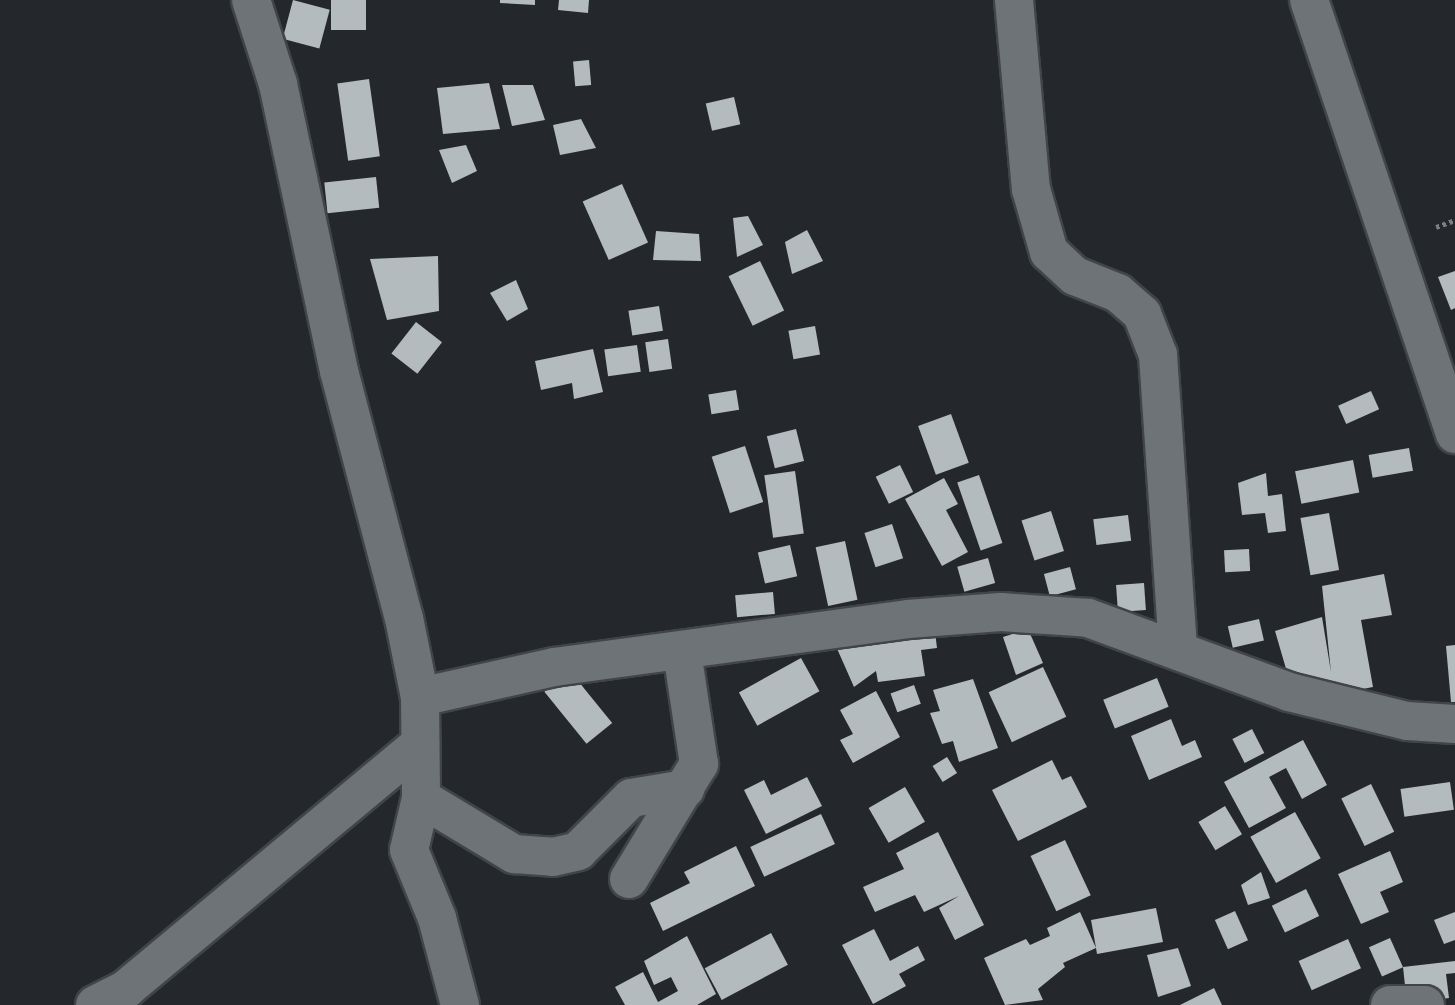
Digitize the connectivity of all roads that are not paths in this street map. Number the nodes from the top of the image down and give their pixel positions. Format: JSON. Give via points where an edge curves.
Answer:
{"nodes":[{"id":1,"x":251,"y":0,"type":"edge"},
{"id":2,"x":1014,"y":0,"type":"edge"},
{"id":3,"x":1309,"y":0,"type":"edge"},
{"id":4,"x":1455,"y":434,"type":"edge"},
{"id":5,"x":1178,"y":649,"type":"junction"},
{"id":6,"x":682,"y":652,"type":"junction"},
{"id":7,"x":420,"y":697,"type":"junction"},
{"id":8,"x":1455,"y":724,"type":"edge"},
{"id":9,"x":420,"y":744,"type":"junction"},
{"id":10,"x":685,"y":789,"type":"junction"},
{"id":11,"x":421,"y":798,"type":"junction"},
{"id":12,"x":629,"y":879,"type":"dead end"},
{"id":13,"x":95,"y":1005,"type":"edge"},
{"id":14,"x":460,"y":1005,"type":"edge"},
{"id":15,"x":1390,"y":1005,"type":"edge"},
{"id":16,"x":1425,"y":1005,"type":"edge"}],
"edges":[{"from":1,"to":7,"type":"street","via":[[278,84],[339,371]]},
{"from":2,"to":5,"type":"street","via":[[1031,189],[1049,252],[1075,276],[1118,293],[1142,314],[1158,355]]},
{"from":3,"to":4,"type":"street"},
{"from":5,"to":6,"type":"street","via":[[1088,618],[1001,612],[908,619]]},
{"from":5,"to":8,"type":"street","via":[[1289,692],[1407,721]]},
{"from":6,"to":7,"type":"street","via":[[554,667]]},
{"from":6,"to":10,"type":"street","via":[[699,764]]},
{"from":7,"to":9,"type":"street"},
{"from":9,"to":11,"type":"street"},
{"from":9,"to":13,"type":"street","via":[[127,989]]},
{"from":10,"to":11,"type":"street","via":[[631,798],[578,851],[553,857],[513,854]]},
{"from":10,"to":12,"type":"street"},
{"from":11,"to":14,"type":"street","via":[[410,850],[438,918]]},
{"from":15,"to":16,"type":"street"}]}
